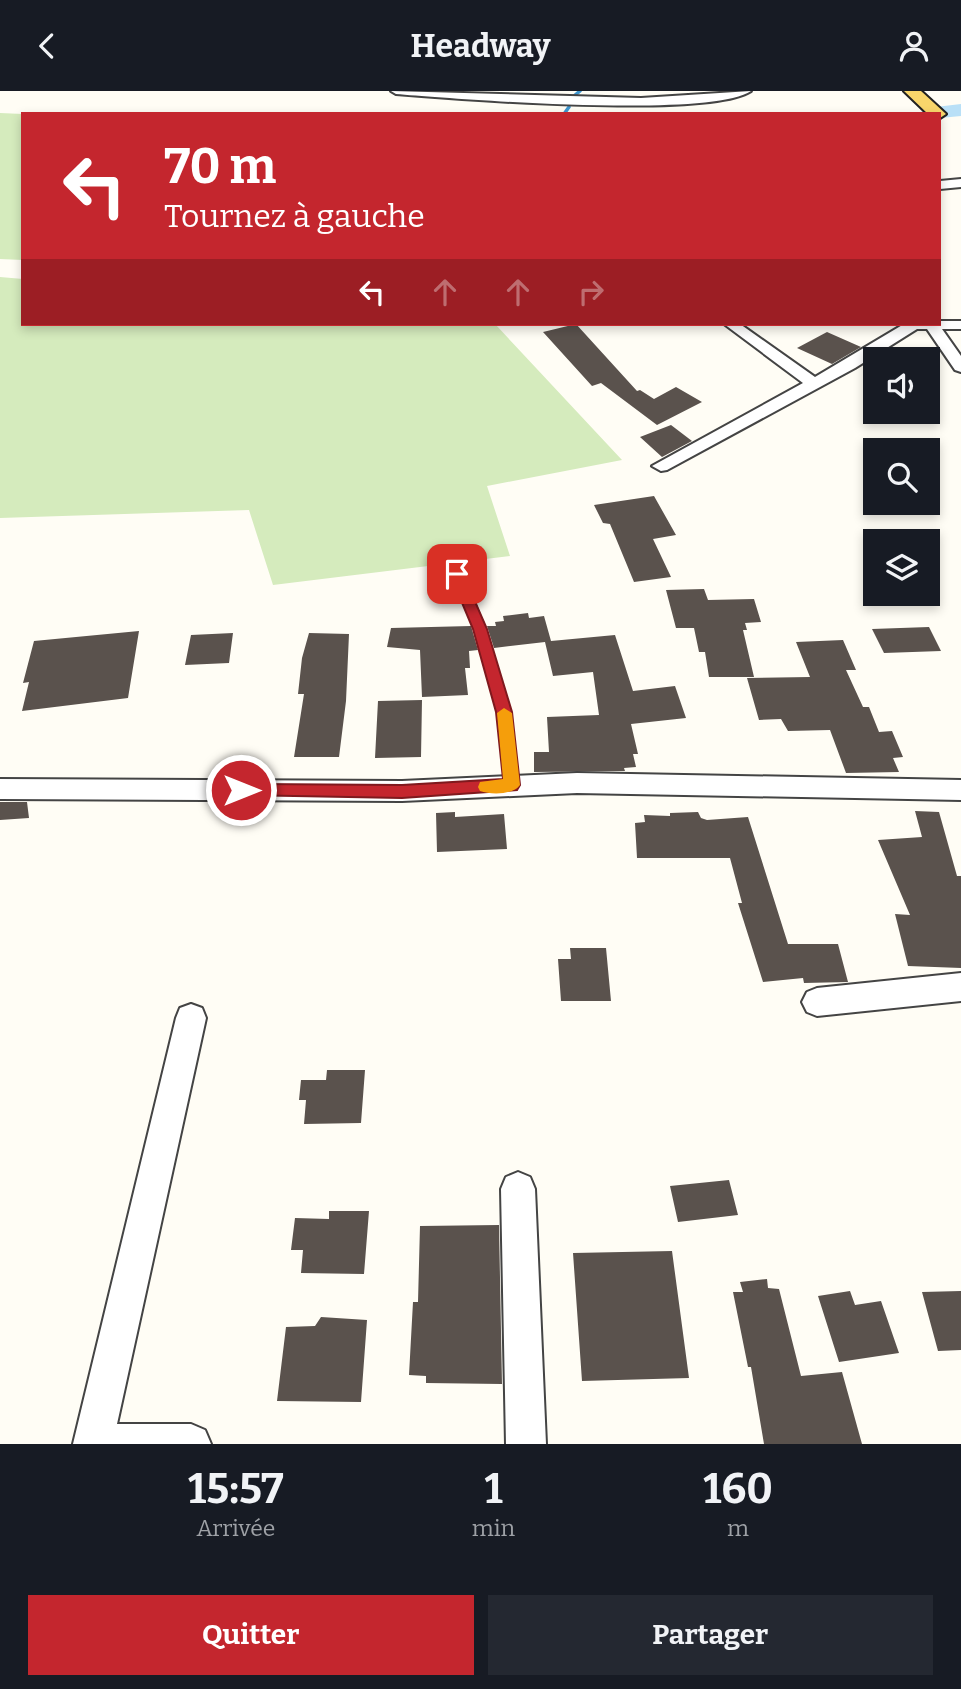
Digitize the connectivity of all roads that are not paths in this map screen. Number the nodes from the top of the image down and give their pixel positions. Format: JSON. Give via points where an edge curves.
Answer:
{"nodes":[{"id":1,"x":396,"y":91,"type":"edge"},
{"id":2,"x":746,"y":91,"type":"edge"},
{"id":3,"x":423,"y":93,"type":"junction"},
{"id":4,"x":444,"y":93,"type":"edge"},
{"id":5,"x":918,"y":96,"type":"edge"},
{"id":6,"x":413,"y":104,"type":"dead end"},
{"id":7,"x":936,"y":112,"type":"edge"},
{"id":8,"x":961,"y":183,"type":"edge"},
{"id":9,"x":941,"y":185,"type":"edge"},
{"id":10,"x":941,"y":325,"type":"edge"},
{"id":11,"x":961,"y":325,"type":"edge"},
{"id":12,"x":734,"y":326,"type":"edge"},
{"id":13,"x":908,"y":326,"type":"edge"},
{"id":14,"x":932,"y":326,"type":"edge"},
{"id":15,"x":961,"y":367,"type":"edge"},
{"id":16,"x":814,"y":384,"type":"junction"},
{"id":17,"x":662,"y":467,"type":"dead end"},
{"id":18,"x":457,"y":574,"type":"dead end"},
{"id":19,"x":512,"y":785,"type":"junction"},
{"id":20,"x":0,"y":789,"type":"edge"},
{"id":21,"x":961,"y":790,"type":"edge"},
{"id":22,"x":961,"y":987,"type":"edge"},
{"id":23,"x":817,"y":1002,"type":"dead end"},
{"id":24,"x":191,"y":1018,"type":"dead end"},
{"id":25,"x":518,"y":1189,"type":"dead end"},
{"id":26,"x":93,"y":1443,"type":"edge"},
{"id":27,"x":191,"y":1444,"type":"edge"},
{"id":28,"x":526,"y":1444,"type":"edge"}],
"edges":[{"from":1,"to":3,"type":"street"},
{"from":2,"to":4,"type":"street","via":[[676,101],[474,102]]},
{"from":3,"to":4,"type":"street"},
{"from":3,"to":6,"type":"street"},
{"from":5,"to":7,"type":"main road"},
{"from":8,"to":9,"type":"street"},
{"from":10,"to":11,"type":"street"},
{"from":12,"to":16,"type":"street"},
{"from":13,"to":16,"type":"street"},
{"from":14,"to":15,"type":"street"},
{"from":16,"to":17,"type":"street"},
{"from":18,"to":19,"type":"lane","via":[[480,629],[504,712]]},
{"from":19,"to":20,"type":"street","via":[[402,791]]},
{"from":19,"to":21,"type":"street"},
{"from":22,"to":23,"type":"street"},
{"from":24,"to":26,"type":"street"},
{"from":25,"to":28,"type":"street"},
{"from":26,"to":27,"type":"street"}]}
